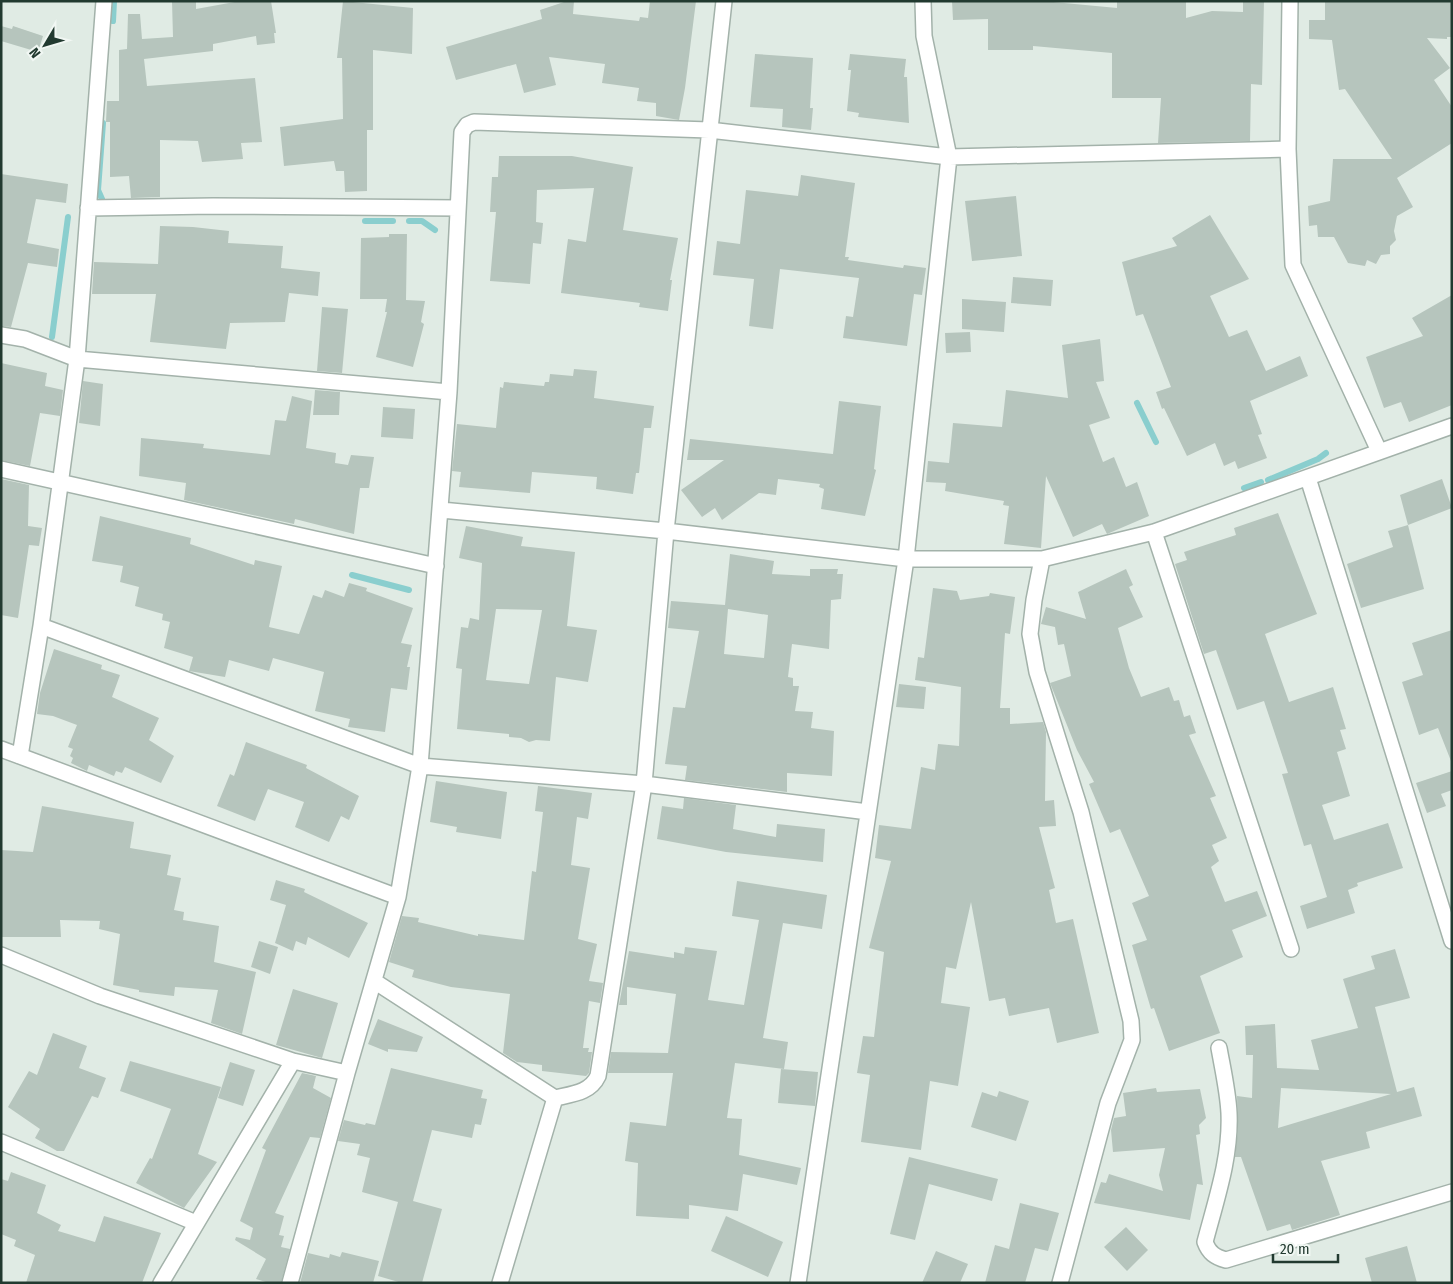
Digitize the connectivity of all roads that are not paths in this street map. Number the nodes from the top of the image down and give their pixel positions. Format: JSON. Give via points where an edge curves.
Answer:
{"nodes":[{"id":1,"x":104,"y":1,"type":"edge"},
{"id":2,"x":724,"y":1,"type":"edge"},
{"id":3,"x":923,"y":1,"type":"edge"},
{"id":4,"x":1290,"y":1,"type":"edge"},
{"id":5,"x":709,"y":130,"type":"junction"},
{"id":6,"x":1288,"y":150,"type":"junction"},
{"id":7,"x":948,"y":157,"type":"junction"},
{"id":8,"x":88,"y":208,"type":"junction"},
{"id":9,"x":458,"y":208,"type":"junction"},
{"id":10,"x":1,"y":335,"type":"edge"},
{"id":11,"x":77,"y":359,"type":"junction"},
{"id":12,"x":449,"y":392,"type":"junction"},
{"id":13,"x":1452,"y":426,"type":"edge"},
{"id":14,"x":1379,"y":451,"type":"junction"},
{"id":15,"x":1,"y":469,"type":"edge"},
{"id":16,"x":1308,"y":478,"type":"junction"},
{"id":17,"x":60,"y":481,"type":"junction"},
{"id":18,"x":441,"y":510,"type":"junction"},
{"id":19,"x":666,"y":531,"type":"junction"},
{"id":20,"x":1154,"y":532,"type":"junction"},
{"id":21,"x":906,"y":559,"type":"junction"},
{"id":22,"x":1042,"y":559,"type":"junction"},
{"id":23,"x":436,"y":566,"type":"junction"},
{"id":24,"x":41,"y":626,"type":"junction"},
{"id":25,"x":1,"y":749,"type":"edge"},
{"id":26,"x":20,"y":756,"type":"junction"},
{"id":27,"x":420,"y":766,"type":"junction"},
{"id":28,"x":644,"y":784,"type":"junction"},
{"id":29,"x":868,"y":812,"type":"junction"},
{"id":30,"x":398,"y":897,"type":"junction"},
{"id":31,"x":1452,"y":941,"type":"edge"},
{"id":32,"x":1291,"y":949,"type":"dead end"},
{"id":33,"x":1,"y":955,"type":"edge"},
{"id":34,"x":374,"y":981,"type":"junction"},
{"id":35,"x":1219,"y":1048,"type":"dead end"},
{"id":36,"x":293,"y":1061,"type":"junction"},
{"id":37,"x":347,"y":1073,"type":"junction"},
{"id":38,"x":555,"y":1098,"type":"junction"},
{"id":39,"x":1,"y":1142,"type":"edge"},
{"id":40,"x":1452,"y":1192,"type":"edge"},
{"id":41,"x":196,"y":1223,"type":"junction"},
{"id":42,"x":163,"y":1282,"type":"edge"},
{"id":43,"x":290,"y":1283,"type":"edge"},
{"id":44,"x":500,"y":1283,"type":"edge"},
{"id":45,"x":798,"y":1283,"type":"edge"},
{"id":46,"x":1060,"y":1283,"type":"edge"}],
"edges":[{"from":1,"to":8,"type":"street"},
{"from":2,"to":5,"type":"street"},
{"from":3,"to":7,"type":"street","via":[[924,36]]},
{"from":4,"to":6,"type":"street"},
{"from":5,"to":7,"type":"street"},
{"from":5,"to":9,"type":"street","via":[[474,122],[462,132]]},
{"from":5,"to":19,"type":"street"},
{"from":6,"to":7,"type":"street"},
{"from":6,"to":14,"type":"street","via":[[1295,274]]},
{"from":7,"to":21,"type":"street"},
{"from":8,"to":9,"type":"street"},
{"from":8,"to":11,"type":"street"},
{"from":9,"to":12,"type":"street"},
{"from":10,"to":11,"type":"street","via":[[25,339]]},
{"from":11,"to":12,"type":"street"},
{"from":11,"to":17,"type":"street"},
{"from":12,"to":18,"type":"street"},
{"from":13,"to":14,"type":"street"},
{"from":14,"to":16,"type":"street"},
{"from":15,"to":17,"type":"street"},
{"from":16,"to":20,"type":"street"},
{"from":16,"to":31,"type":"street"},
{"from":17,"to":23,"type":"street"},
{"from":17,"to":24,"type":"street"},
{"from":18,"to":19,"type":"street"},
{"from":18,"to":23,"type":"street"},
{"from":19,"to":21,"type":"street"},
{"from":19,"to":28,"type":"street"},
{"from":20,"to":22,"type":"street"},
{"from":20,"to":32,"type":"street"},
{"from":21,"to":22,"type":"street"},
{"from":21,"to":29,"type":"street"},
{"from":22,"to":46,"type":"street","via":[[1030,634],[1037,672],[1081,812],[1131,1021],[1132,1040],[1108,1103]]},
{"from":23,"to":27,"type":"street"},
{"from":24,"to":26,"type":"street"},
{"from":24,"to":27,"type":"street"},
{"from":25,"to":26,"type":"street"},
{"from":26,"to":30,"type":"street"},
{"from":27,"to":28,"type":"street"},
{"from":27,"to":30,"type":"street"},
{"from":28,"to":29,"type":"street"},
{"from":28,"to":38,"type":"street","via":[[598,1076],[586,1090]]},
{"from":29,"to":45,"type":"street"},
{"from":30,"to":34,"type":"street"},
{"from":33,"to":36,"type":"street","via":[[100,996]]},
{"from":34,"to":37,"type":"street"},
{"from":34,"to":38,"type":"street"},
{"from":35,"to":40,"type":"street","via":[[1229,1112],[1228,1140],[1205,1242],[1216,1257],[1226,1260]]},
{"from":36,"to":37,"type":"street"},
{"from":36,"to":41,"type":"street"},
{"from":37,"to":43,"type":"street"},
{"from":38,"to":44,"type":"street"},
{"from":39,"to":41,"type":"street"},
{"from":41,"to":42,"type":"street"}]}
